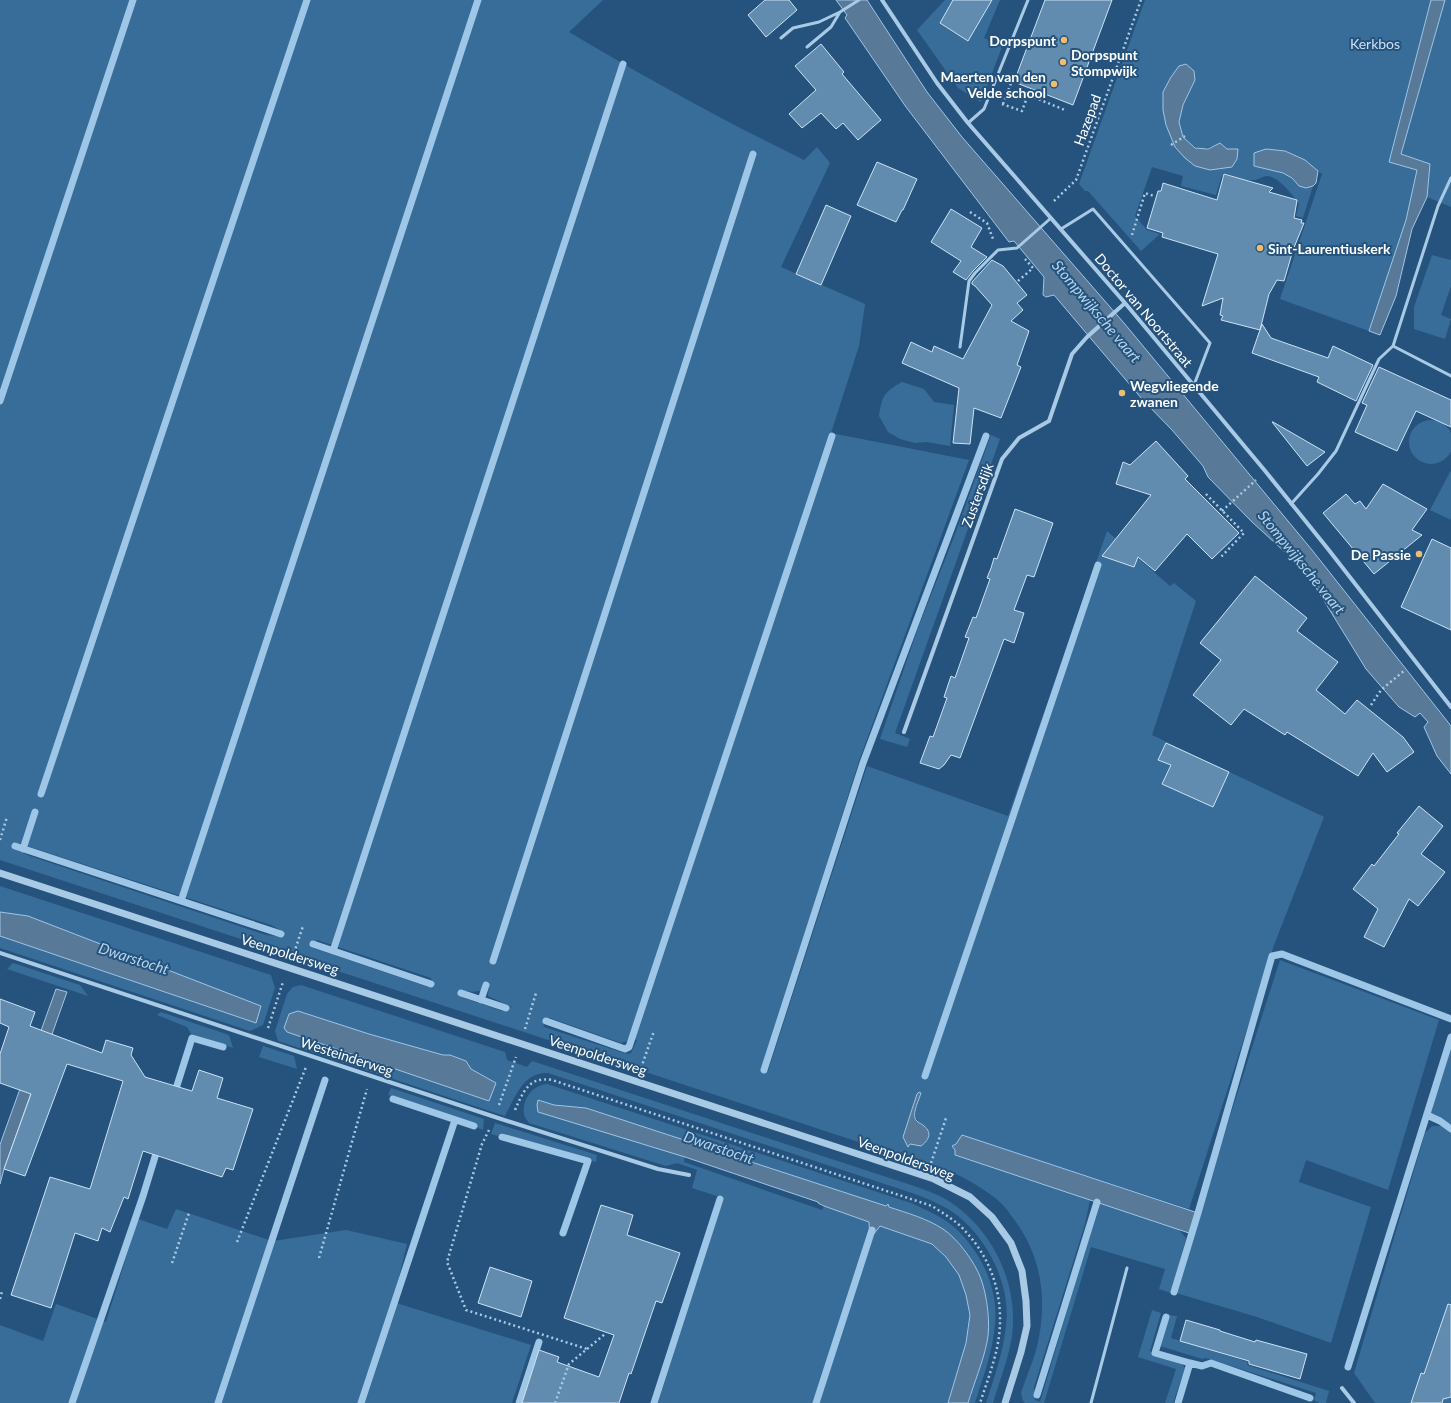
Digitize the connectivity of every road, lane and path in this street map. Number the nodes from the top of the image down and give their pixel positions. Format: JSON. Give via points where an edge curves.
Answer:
{"nodes":[{"id":1,"x":859,"y":0,"type":"edge"},
{"id":2,"x":882,"y":0,"type":"edge"},
{"id":3,"x":1028,"y":0,"type":"edge"},
{"id":4,"x":1141,"y":0,"type":"edge"},
{"id":5,"x":840,"y":12,"type":"junction"},
{"id":6,"x":781,"y":38,"type":"dead end"},
{"id":7,"x":807,"y":47,"type":"dead end"},
{"id":8,"x":989,"y":98,"type":"junction"},
{"id":9,"x":1065,"y":110,"type":"dead end"},
{"id":10,"x":968,"y":123,"type":"junction"},
{"id":11,"x":1185,"y":136,"type":"dead end"},
{"id":12,"x":1171,"y":145,"type":"dead end"},
{"id":13,"x":1451,"y":178,"type":"edge"},
{"id":14,"x":1154,"y":196,"type":"dead end"},
{"id":15,"x":970,"y":212,"type":"dead end"},
{"id":16,"x":1051,"y":218,"type":"junction"},
{"id":17,"x":1061,"y":229,"type":"junction"},
{"id":18,"x":1123,"y":244,"type":"junction"},
{"id":19,"x":1017,"y":248,"type":"junction"},
{"id":20,"x":998,"y":250,"type":"junction"},
{"id":21,"x":1018,"y":281,"type":"dead end"},
{"id":22,"x":1125,"y":303,"type":"junction"},
{"id":23,"x":1393,"y":346,"type":"junction"},
{"id":24,"x":960,"y":347,"type":"dead end"},
{"id":25,"x":1451,"y":376,"type":"edge"},
{"id":26,"x":1194,"y":385,"type":"junction"},
{"id":27,"x":1256,"y":480,"type":"dead end"},
{"id":28,"x":1206,"y":494,"type":"dead end"},
{"id":29,"x":1291,"y":504,"type":"junction"},
{"id":30,"x":1222,"y":511,"type":"junction"},
{"id":31,"x":1220,"y":558,"type":"dead end"},
{"id":32,"x":1408,"y":668,"type":"dead end"},
{"id":33,"x":1371,"y":705,"type":"dead end"},
{"id":34,"x":1451,"y":707,"type":"edge"},
{"id":35,"x":904,"y":732,"type":"dead end"},
{"id":36,"x":7,"y":817,"type":"dead end"},
{"id":37,"x":0,"y":840,"type":"edge"},
{"id":38,"x":0,"y":873,"type":"edge"},
{"id":39,"x":0,"y":953,"type":"edge"},
{"id":40,"x":536,"y":993,"type":"dead end"},
{"id":41,"x":654,"y":1031,"type":"dead end"},
{"id":42,"x":520,"y":1043,"type":"junction"},
{"id":43,"x":310,"y":1056,"type":"junction"},
{"id":44,"x":371,"y":1076,"type":"junction"},
{"id":45,"x":636,"y":1082,"type":"junction"},
{"id":46,"x":496,"y":1117,"type":"junction"},
{"id":47,"x":946,"y":1118,"type":"dead end"},
{"id":48,"x":510,"y":1122,"type":"junction"},
{"id":49,"x":689,"y":1175,"type":"dead end"},
{"id":50,"x":927,"y":1177,"type":"junction"},
{"id":51,"x":189,"y":1213,"type":"dead end"},
{"id":52,"x":237,"y":1242,"type":"dead end"},
{"id":53,"x":319,"y":1258,"type":"dead end"},
{"id":54,"x":172,"y":1263,"type":"dead end"},
{"id":55,"x":1127,"y":1268,"type":"dead end"},
{"id":56,"x":2,"y":1291,"type":"dead end"},
{"id":57,"x":0,"y":1299,"type":"edge"},
{"id":58,"x":605,"y":1334,"type":"dead end"},
{"id":59,"x":587,"y":1349,"type":"junction"},
{"id":60,"x":1342,"y":1388,"type":"dead end"},
{"id":61,"x":555,"y":1403,"type":"edge"},
{"id":62,"x":980,"y":1403,"type":"edge"},
{"id":63,"x":1005,"y":1403,"type":"edge"},
{"id":64,"x":1091,"y":1403,"type":"edge"},
{"id":65,"x":1354,"y":1403,"type":"edge"}],
"edges":[{"from":1,"to":5,"type":"lane"},
{"from":2,"to":10,"type":"street","name":"Doctor van Noortstraat","via":[[937,83]]},
{"from":3,"to":8,"type":"lane"},
{"from":4,"to":16,"type":"path","name":"Hazepad","via":[[1076,180],[1053,202]]},
{"from":5,"to":6,"type":"lane","via":[[818,22],[793,28]]},
{"from":5,"to":7,"type":"lane","via":[[830,27]]},
{"from":8,"to":9,"type":"path","via":[[1022,111],[1028,95]]},
{"from":8,"to":10,"type":"lane","via":[[984,109]]},
{"from":10,"to":16,"type":"street","name":"Doctor van Noortstraat"},
{"from":11,"to":12,"type":"path"},
{"from":13,"to":23,"type":"lane","via":[[1438,206]]},
{"from":14,"to":18,"type":"path","via":[[1145,193],[1131,236]]},
{"from":15,"to":20,"type":"path","via":[[987,223]]},
{"from":16,"to":17,"type":"street","name":"Doctor van Noortstraat"},
{"from":16,"to":19,"type":"lane"},
{"from":17,"to":18,"type":"lane","via":[[1093,209]]},
{"from":17,"to":22,"type":"street","name":"Doctor van Noortstraat"},
{"from":18,"to":26,"type":"lane","via":[[1210,343]]},
{"from":19,"to":20,"type":"lane"},
{"from":19,"to":21,"type":"path","via":[[1033,268]]},
{"from":20,"to":24,"type":"lane","via":[[969,281]]},
{"from":22,"to":26,"type":"street","name":"Doctor van Noortstraat"},
{"from":22,"to":35,"type":"street","name":"Zustersdijk","via":[[1072,354],[1049,421],[1019,438],[1002,459]]},
{"from":23,"to":25,"type":"lane"},
{"from":23,"to":29,"type":"lane","via":[[1379,359],[1336,451]]},
{"from":26,"to":29,"type":"street","name":"Doctor van Noortstraat"},
{"from":27,"to":30,"type":"path"},
{"from":28,"to":30,"type":"path"},
{"from":29,"to":34,"type":"street","name":"Doctor van Noortstraat"},
{"from":30,"to":31,"type":"path","via":[[1244,533]]},
{"from":32,"to":33,"type":"path","via":[[1381,690]]},
{"from":36,"to":37,"type":"path"},
{"from":38,"to":42,"type":"street","name":"Veenpoldersweg"},
{"from":39,"to":43,"type":"street","name":"Westeinderweg"},
{"from":40,"to":42,"type":"path"},
{"from":41,"to":45,"type":"path"},
{"from":42,"to":45,"type":"street","name":"Veenpoldersweg"},
{"from":42,"to":46,"type":"path"},
{"from":43,"to":44,"type":"street","name":"Westeinderweg"},
{"from":43,"to":52,"type":"path"},
{"from":44,"to":46,"type":"street","name":"Westeinderweg"},
{"from":44,"to":53,"type":"path"},
{"from":45,"to":50,"type":"street","name":"Veenpoldersweg"},
{"from":46,"to":48,"type":"street","name":"Westeinderweg"},
{"from":46,"to":59,"type":"path","via":[[482,1144],[447,1262],[466,1310]]},
{"from":47,"to":50,"type":"path"},
{"from":48,"to":49,"type":"street","name":"Westeinderweg","via":[[658,1169]]},
{"from":48,"to":62,"type":"path","via":[[521,1097],[533,1081],[542,1078],[932,1206],[966,1231],[979,1247],[990,1266],[996,1286],[1000,1306],[1000,1328],[997,1348]]},
{"from":50,"to":63,"type":"street","name":"Veenpoldersweg","via":[[970,1197],[992,1217],[1011,1243],[1022,1271],[1027,1326]]},
{"from":51,"to":54,"type":"path"},
{"from":55,"to":64,"type":"lane"},
{"from":56,"to":57,"type":"path"},
{"from":58,"to":59,"type":"path"},
{"from":59,"to":61,"type":"path","via":[[569,1364]]},
{"from":60,"to":65,"type":"street"}]}
